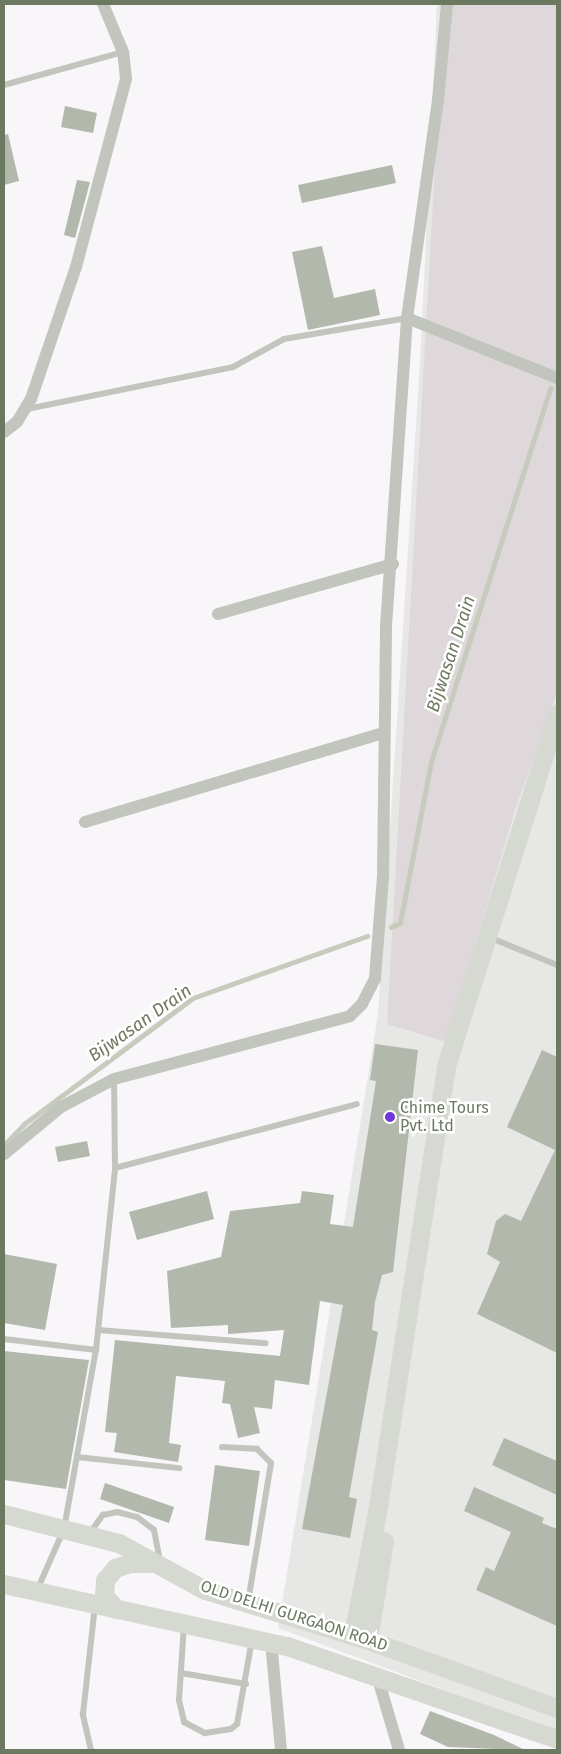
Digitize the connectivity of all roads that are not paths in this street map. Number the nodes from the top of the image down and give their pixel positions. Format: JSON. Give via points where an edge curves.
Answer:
{"nodes":[{"id":1,"x":103,"y":4,"type":"edge"},
{"id":2,"x":447,"y":4,"type":"edge"},
{"id":3,"x":123,"y":52,"type":"junction"},
{"id":4,"x":4,"y":85,"type":"edge"},
{"id":5,"x":407,"y":318,"type":"junction"},
{"id":6,"x":557,"y":378,"type":"edge"},
{"id":7,"x":27,"y":409,"type":"junction"},
{"id":8,"x":4,"y":432,"type":"edge"},
{"id":9,"x":393,"y":564,"type":"junction"},
{"id":10,"x":218,"y":614,"type":"dead end"},
{"id":11,"x":557,"y":714,"type":"edge"},
{"id":12,"x":384,"y":733,"type":"junction"},
{"id":13,"x":557,"y":754,"type":"edge"},
{"id":14,"x":85,"y":822,"type":"dead end"},
{"id":15,"x":496,"y":940,"type":"junction"},
{"id":16,"x":557,"y":965,"type":"edge"},
{"id":17,"x":114,"y":1079,"type":"junction"},
{"id":18,"x":358,"y":1104,"type":"dead end"},
{"id":19,"x":4,"y":1154,"type":"edge"},
{"id":20,"x":115,"y":1168,"type":"junction"},
{"id":21,"x":98,"y":1330,"type":"junction"},
{"id":22,"x":4,"y":1339,"type":"edge"},
{"id":23,"x":265,"y":1343,"type":"dead end"},
{"id":24,"x":96,"y":1350,"type":"junction"},
{"id":25,"x":222,"y":1447,"type":"dead end"},
{"id":26,"x":77,"y":1457,"type":"junction"},
{"id":27,"x":179,"y":1468,"type":"dead end"},
{"id":28,"x":4,"y":1514,"type":"edge"},
{"id":29,"x":64,"y":1529,"type":"junction"},
{"id":30,"x":88,"y":1535,"type":"junction"},
{"id":31,"x":158,"y":1564,"type":"junction"},
{"id":32,"x":4,"y":1584,"type":"edge"},
{"id":33,"x":37,"y":1592,"type":"junction"},
{"id":34,"x":248,"y":1603,"type":"junction"},
{"id":35,"x":95,"y":1605,"type":"junction"},
{"id":36,"x":116,"y":1609,"type":"junction"},
{"id":37,"x":184,"y":1624,"type":"junction"},
{"id":38,"x":361,"y":1637,"type":"junction"},
{"id":39,"x":252,"y":1638,"type":"junction"},
{"id":40,"x":271,"y":1642,"type":"junction"},
{"id":41,"x":181,"y":1673,"type":"junction"},
{"id":42,"x":378,"y":1679,"type":"junction"},
{"id":43,"x":246,"y":1684,"type":"junction"},
{"id":44,"x":557,"y":1708,"type":"edge"},
{"id":45,"x":557,"y":1739,"type":"edge"},
{"id":46,"x":91,"y":1750,"type":"edge"},
{"id":47,"x":281,"y":1750,"type":"edge"},
{"id":48,"x":399,"y":1750,"type":"edge"}],
"edges":[{"from":1,"to":3,"type":"street"},
{"from":2,"to":5,"type":"street","via":[[438,100]]},
{"from":3,"to":4,"type":"lane"},
{"from":3,"to":7,"type":"street","via":[[126,79],[78,258]]},
{"from":5,"to":6,"type":"street"},
{"from":5,"to":7,"type":"lane","via":[[284,339],[233,367]]},
{"from":5,"to":9,"type":"street"},
{"from":7,"to":8,"type":"street"},
{"from":9,"to":10,"type":"street"},
{"from":9,"to":12,"type":"street"},
{"from":11,"to":38,"type":"street","via":[[447,1063],[377,1513]]},
{"from":12,"to":14,"type":"street"},
{"from":12,"to":17,"type":"street","via":[[381,902],[375,978],[362,1004],[350,1016],[322,1026]]},
{"from":13,"to":15,"type":"street"},
{"from":15,"to":16,"type":"lane"},
{"from":15,"to":38,"type":"street","via":[[456,1076]]},
{"from":17,"to":19,"type":"street","via":[[61,1107]]},
{"from":17,"to":20,"type":"lane"},
{"from":18,"to":20,"type":"lane"},
{"from":20,"to":21,"type":"lane"},
{"from":21,"to":23,"type":"lane"},
{"from":21,"to":24,"type":"lane"},
{"from":22,"to":24,"type":"lane"},
{"from":24,"to":26,"type":"lane"},
{"from":25,"to":34,"type":"lane","via":[[257,1449],[271,1463]]},
{"from":26,"to":27,"type":"lane"},
{"from":26,"to":29,"type":"lane"},
{"from":28,"to":29,"type":"street","name":"OLD DELHI GURGAON ROAD"},
{"from":29,"to":30,"type":"street","name":"OLD DELHI GURGAON ROAD"},
{"from":29,"to":33,"type":"lane"},
{"from":30,"to":31,"type":"street","name":"OLD DELHI GURGAON ROAD","via":[[119,1543]]},
{"from":30,"to":31,"type":"lane","via":[[103,1515],[117,1512],[137,1517],[154,1530]]},
{"from":31,"to":34,"type":"street","name":"OLD DELHI GURGAON ROAD","via":[[205,1590]]},
{"from":31,"to":36,"type":"street","via":[[130,1563],[115,1568],[105,1580],[104,1594]]},
{"from":32,"to":33,"type":"street","name":"OLD DELHI GURGAON ROAD"},
{"from":33,"to":35,"type":"street","name":"OLD DELHI GURGAON ROAD"},
{"from":34,"to":38,"type":"street","name":"OLD DELHI GURGAON ROAD"},
{"from":35,"to":36,"type":"street","name":"OLD DELHI GURGAON ROAD"},
{"from":35,"to":46,"type":"lane","via":[[83,1714]]},
{"from":36,"to":37,"type":"street","name":"OLD DELHI GURGAON ROAD"},
{"from":37,"to":39,"type":"street","name":"OLD DELHI GURGAON ROAD"},
{"from":37,"to":41,"type":"lane"},
{"from":38,"to":44,"type":"street","name":"OLD DELHI GURGAON ROAD"},
{"from":39,"to":40,"type":"street","name":"OLD DELHI GURGAON ROAD"},
{"from":39,"to":43,"type":"lane"},
{"from":40,"to":42,"type":"street","name":"OLD DELHI GURGAON ROAD"},
{"from":40,"to":47,"type":"street"},
{"from":41,"to":43,"type":"lane"},
{"from":41,"to":43,"type":"lane","via":[[184,1722],[205,1733],[231,1729],[237,1724]]},
{"from":42,"to":45,"type":"street","name":"OLD DELHI GURGAON ROAD"},
{"from":42,"to":48,"type":"street"}]}
